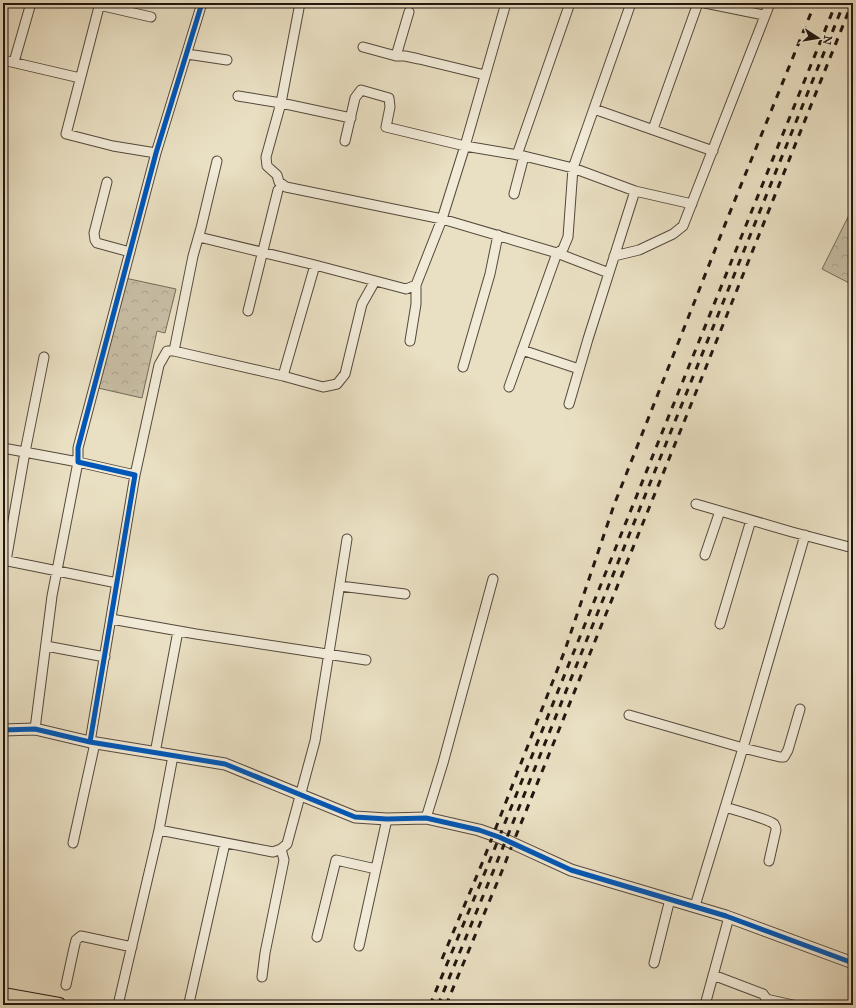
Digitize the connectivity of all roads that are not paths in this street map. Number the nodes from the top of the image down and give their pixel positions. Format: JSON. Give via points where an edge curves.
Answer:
{"nodes":[{"id":1,"x":31,"y":3,"type":"edge"},
{"id":2,"x":202,"y":3,"type":"edge"},
{"id":3,"x":300,"y":3,"type":"edge"},
{"id":4,"x":506,"y":3,"type":"edge"},
{"id":5,"x":570,"y":3,"type":"edge"},
{"id":6,"x":632,"y":3,"type":"edge"},
{"id":7,"x":698,"y":3,"type":"edge"},
{"id":8,"x":705,"y":3,"type":"edge"},
{"id":9,"x":770,"y":3,"type":"edge"},
{"id":10,"x":99,"y":4,"type":"edge"},
{"id":11,"x":409,"y":12,"type":"dead end"},
{"id":12,"x":764,"y":15,"type":"junction"},
{"id":13,"x":151,"y":17,"type":"dead end"},
{"id":14,"x":363,"y":47,"type":"dead end"},
{"id":15,"x":187,"y":54,"type":"junction"},
{"id":16,"x":396,"y":56,"type":"junction"},
{"id":17,"x":3,"y":60,"type":"edge"},
{"id":18,"x":227,"y":60,"type":"dead end"},
{"id":19,"x":14,"y":62,"type":"junction"},
{"id":20,"x":485,"y":75,"type":"junction"},
{"id":21,"x":80,"y":78,"type":"junction"},
{"id":22,"x":238,"y":96,"type":"dead end"},
{"id":23,"x":281,"y":104,"type":"junction"},
{"id":24,"x":594,"y":109,"type":"junction"},
{"id":25,"x":351,"y":118,"type":"junction"},
{"id":26,"x":653,"y":129,"type":"junction"},
{"id":27,"x":345,"y":141,"type":"dead end"},
{"id":28,"x":465,"y":146,"type":"junction"},
{"id":29,"x":713,"y":151,"type":"junction"},
{"id":30,"x":156,"y":153,"type":"junction"},
{"id":31,"x":520,"y":156,"type":"junction"},
{"id":32,"x":217,"y":161,"type":"dead end"},
{"id":33,"x":573,"y":168,"type":"junction"},
{"id":34,"x":107,"y":182,"type":"dead end"},
{"id":35,"x":278,"y":190,"type":"dead end"},
{"id":36,"x":635,"y":191,"type":"junction"},
{"id":37,"x":514,"y":194,"type":"dead end"},
{"id":38,"x":692,"y":204,"type":"junction"},
{"id":39,"x":442,"y":219,"type":"junction"},
{"id":40,"x":498,"y":235,"type":"junction"},
{"id":41,"x":199,"y":237,"type":"junction"},
{"id":42,"x":130,"y":252,"type":"junction"},
{"id":43,"x":263,"y":252,"type":"junction"},
{"id":44,"x":557,"y":253,"type":"junction"},
{"id":45,"x":614,"y":256,"type":"junction"},
{"id":46,"x":315,"y":265,"type":"junction"},
{"id":47,"x":609,"y":273,"type":"junction"},
{"id":48,"x":375,"y":281,"type":"junction"},
{"id":49,"x":416,"y":285,"type":"junction"},
{"id":50,"x":248,"y":312,"type":"dead end"},
{"id":51,"x":410,"y":341,"type":"dead end"},
{"id":52,"x":522,"y":350,"type":"junction"},
{"id":53,"x":174,"y":351,"type":"junction"},
{"id":54,"x":44,"y":357,"type":"dead end"},
{"id":55,"x":463,"y":367,"type":"dead end"},
{"id":56,"x":579,"y":369,"type":"junction"},
{"id":57,"x":283,"y":376,"type":"junction"},
{"id":58,"x":509,"y":387,"type":"dead end"},
{"id":59,"x":569,"y":404,"type":"dead end"},
{"id":60,"x":3,"y":448,"type":"edge"},
{"id":61,"x":25,"y":452,"type":"junction"},
{"id":62,"x":78,"y":462,"type":"junction"},
{"id":63,"x":135,"y":475,"type":"junction"},
{"id":64,"x":696,"y":504,"type":"dead end"},
{"id":65,"x":720,"y":511,"type":"junction"},
{"id":66,"x":751,"y":520,"type":"junction"},
{"id":67,"x":805,"y":536,"type":"junction"},
{"id":68,"x":348,"y":539,"type":"dead end"},
{"id":69,"x":853,"y":548,"type":"edge"},
{"id":70,"x":705,"y":555,"type":"dead end"},
{"id":71,"x":5,"y":560,"type":"edge"},
{"id":72,"x":57,"y":571,"type":"junction"},
{"id":73,"x":493,"y":579,"type":"dead end"},
{"id":74,"x":117,"y":583,"type":"junction"},
{"id":75,"x":340,"y":586,"type":"junction"},
{"id":76,"x":405,"y":594,"type":"dead end"},
{"id":77,"x":111,"y":619,"type":"junction"},
{"id":78,"x":720,"y":624,"type":"dead end"},
{"id":79,"x":178,"y":631,"type":"junction"},
{"id":80,"x":46,"y":646,"type":"junction"},
{"id":81,"x":329,"y":654,"type":"junction"},
{"id":82,"x":104,"y":658,"type":"junction"},
{"id":83,"x":366,"y":660,"type":"dead end"},
{"id":84,"x":800,"y":709,"type":"dead end"},
{"id":85,"x":629,"y":715,"type":"dead end"},
{"id":86,"x":35,"y":729,"type":"junction"},
{"id":87,"x":3,"y":730,"type":"edge"},
{"id":88,"x":92,"y":743,"type":"junction"},
{"id":89,"x":743,"y":748,"type":"junction"},
{"id":90,"x":155,"y":753,"type":"junction"},
{"id":91,"x":173,"y":756,"type":"junction"},
{"id":92,"x":300,"y":794,"type":"junction"},
{"id":93,"x":725,"y":807,"type":"junction"},
{"id":94,"x":426,"y":818,"type":"junction"},
{"id":95,"x":387,"y":819,"type":"junction"},
{"id":96,"x":159,"y":830,"type":"junction"},
{"id":97,"x":225,"y":842,"type":"junction"},
{"id":98,"x":74,"y":844,"type":"dead end"},
{"id":99,"x":281,"y":849,"type":"junction"},
{"id":100,"x":769,"y":861,"type":"dead end"},
{"id":101,"x":376,"y":869,"type":"junction"},
{"id":102,"x":670,"y":899,"type":"junction"},
{"id":103,"x":695,"y":906,"type":"junction"},
{"id":104,"x":729,"y":917,"type":"junction"},
{"id":105,"x":317,"y":937,"type":"dead end"},
{"id":106,"x":359,"y":946,"type":"dead end"},
{"id":107,"x":132,"y":947,"type":"junction"},
{"id":108,"x":654,"y":963,"type":"dead end"},
{"id":109,"x":853,"y":963,"type":"edge"},
{"id":110,"x":713,"y":975,"type":"junction"},
{"id":111,"x":262,"y":977,"type":"dead end"},
{"id":112,"x":66,"y":985,"type":"dead end"},
{"id":113,"x":3,"y":995,"type":"edge"},
{"id":114,"x":766,"y":1002,"type":"edge"},
{"id":115,"x":189,"y":1003,"type":"dead end"},
{"id":116,"x":59,"y":1005,"type":"edge"},
{"id":117,"x":118,"y":1005,"type":"edge"},
{"id":118,"x":705,"y":1005,"type":"edge"},
{"id":119,"x":793,"y":1005,"type":"edge"}],
"edges":[{"from":1,"to":19,"type":"street"},
{"from":2,"to":15,"type":"street"},
{"from":3,"to":23,"type":"street"},
{"from":4,"to":20,"type":"street"},
{"from":5,"to":31,"type":"street"},
{"from":6,"to":24,"type":"street"},
{"from":7,"to":26,"type":"street"},
{"from":8,"to":12,"type":"street"},
{"from":9,"to":12,"type":"street"},
{"from":10,"to":13,"type":"street"},
{"from":10,"to":21,"type":"street"},
{"from":11,"to":16,"type":"street"},
{"from":12,"to":29,"type":"street"},
{"from":14,"to":16,"type":"street"},
{"from":15,"to":18,"type":"street"},
{"from":15,"to":30,"type":"street"},
{"from":16,"to":20,"type":"street"},
{"from":17,"to":19,"type":"street"},
{"from":19,"to":21,"type":"street"},
{"from":20,"to":28,"type":"street"},
{"from":21,"to":30,"type":"street","via":[[66,134],[113,146]]},
{"from":22,"to":23,"type":"street"},
{"from":23,"to":25,"type":"street"},
{"from":23,"to":39,"type":"street","via":[[266,162],[282,185]]},
{"from":24,"to":26,"type":"street"},
{"from":24,"to":33,"type":"street"},
{"from":25,"to":27,"type":"street"},
{"from":25,"to":28,"type":"street","via":[[355,98],[361,90],[389,98],[386,127]]},
{"from":26,"to":29,"type":"street"},
{"from":28,"to":31,"type":"street"},
{"from":28,"to":39,"type":"street"},
{"from":29,"to":38,"type":"street"},
{"from":30,"to":42,"type":"street"},
{"from":31,"to":33,"type":"street"},
{"from":31,"to":37,"type":"street"},
{"from":32,"to":41,"type":"street"},
{"from":33,"to":36,"type":"street"},
{"from":33,"to":44,"type":"street","via":[[568,237],[563,249]]},
{"from":34,"to":42,"type":"street","via":[[94,233],[95,240],[97,243]]},
{"from":35,"to":43,"type":"street"},
{"from":36,"to":38,"type":"street"},
{"from":36,"to":45,"type":"street"},
{"from":38,"to":45,"type":"street","via":[[683,226],[673,234],[639,250]]},
{"from":39,"to":40,"type":"street"},
{"from":39,"to":49,"type":"street"},
{"from":40,"to":44,"type":"street"},
{"from":40,"to":55,"type":"street","via":[[490,274]]},
{"from":41,"to":43,"type":"street"},
{"from":41,"to":53,"type":"street"},
{"from":42,"to":62,"type":"street","via":[[78,448]]},
{"from":43,"to":46,"type":"street"},
{"from":43,"to":50,"type":"street"},
{"from":44,"to":47,"type":"street"},
{"from":44,"to":52,"type":"street"},
{"from":45,"to":47,"type":"street"},
{"from":46,"to":48,"type":"street"},
{"from":46,"to":57,"type":"street"},
{"from":47,"to":56,"type":"street"},
{"from":48,"to":49,"type":"street","via":[[406,289]]},
{"from":48,"to":57,"type":"street","via":[[362,304],[345,374],[337,384],[323,387]]},
{"from":49,"to":51,"type":"street","via":[[416,304]]},
{"from":52,"to":56,"type":"street"},
{"from":52,"to":58,"type":"street"},
{"from":53,"to":57,"type":"street"},
{"from":53,"to":63,"type":"street","via":[[167,351],[159,365]]},
{"from":54,"to":61,"type":"street"},
{"from":56,"to":59,"type":"street"},
{"from":60,"to":61,"type":"street"},
{"from":61,"to":62,"type":"street"},
{"from":61,"to":71,"type":"street"},
{"from":62,"to":63,"type":"street"},
{"from":62,"to":72,"type":"street"},
{"from":63,"to":74,"type":"street"},
{"from":64,"to":65,"type":"street"},
{"from":65,"to":66,"type":"street"},
{"from":65,"to":70,"type":"street"},
{"from":66,"to":67,"type":"street"},
{"from":66,"to":78,"type":"street"},
{"from":67,"to":69,"type":"street"},
{"from":67,"to":89,"type":"street"},
{"from":68,"to":75,"type":"street"},
{"from":71,"to":72,"type":"street"},
{"from":72,"to":74,"type":"street"},
{"from":72,"to":80,"type":"street"},
{"from":73,"to":94,"type":"street"},
{"from":74,"to":77,"type":"street"},
{"from":75,"to":76,"type":"street"},
{"from":75,"to":81,"type":"street"},
{"from":77,"to":79,"type":"street"},
{"from":77,"to":82,"type":"street"},
{"from":79,"to":81,"type":"street"},
{"from":79,"to":90,"type":"street"},
{"from":80,"to":82,"type":"street"},
{"from":80,"to":86,"type":"street"},
{"from":81,"to":83,"type":"street"},
{"from":81,"to":92,"type":"street","via":[[314,741]]},
{"from":82,"to":88,"type":"street"},
{"from":84,"to":89,"type":"street","via":[[784,756]]},
{"from":85,"to":89,"type":"street"},
{"from":86,"to":87,"type":"street"},
{"from":86,"to":88,"type":"street"},
{"from":88,"to":90,"type":"street"},
{"from":88,"to":98,"type":"street"},
{"from":89,"to":93,"type":"street"},
{"from":90,"to":91,"type":"street"},
{"from":91,"to":92,"type":"street","via":[[225,764]]},
{"from":91,"to":96,"type":"street"},
{"from":92,"to":95,"type":"street","via":[[355,817]]},
{"from":92,"to":99,"type":"street","via":[[286,844]]},
{"from":93,"to":100,"type":"street","via":[[776,826]]},
{"from":93,"to":103,"type":"street"},
{"from":94,"to":95,"type":"street"},
{"from":94,"to":102,"type":"street","via":[[479,830],[564,867]]},
{"from":95,"to":101,"type":"street"},
{"from":96,"to":97,"type":"street"},
{"from":96,"to":107,"type":"street"},
{"from":97,"to":99,"type":"street","via":[[273,852]]},
{"from":97,"to":115,"type":"street"},
{"from":99,"to":111,"type":"street","via":[[284,860]]},
{"from":101,"to":105,"type":"street","via":[[336,860]]},
{"from":101,"to":106,"type":"street"},
{"from":102,"to":103,"type":"street"},
{"from":102,"to":108,"type":"street"},
{"from":103,"to":104,"type":"street"},
{"from":104,"to":109,"type":"street"},
{"from":104,"to":110,"type":"street"},
{"from":107,"to":112,"type":"street","via":[[81,936],[76,940]]},
{"from":107,"to":117,"type":"street"},
{"from":110,"to":114,"type":"street","via":[[762,994]]},
{"from":110,"to":118,"type":"street"},
{"from":113,"to":116,"type":"main road"},
{"from":114,"to":119,"type":"street"}]}
